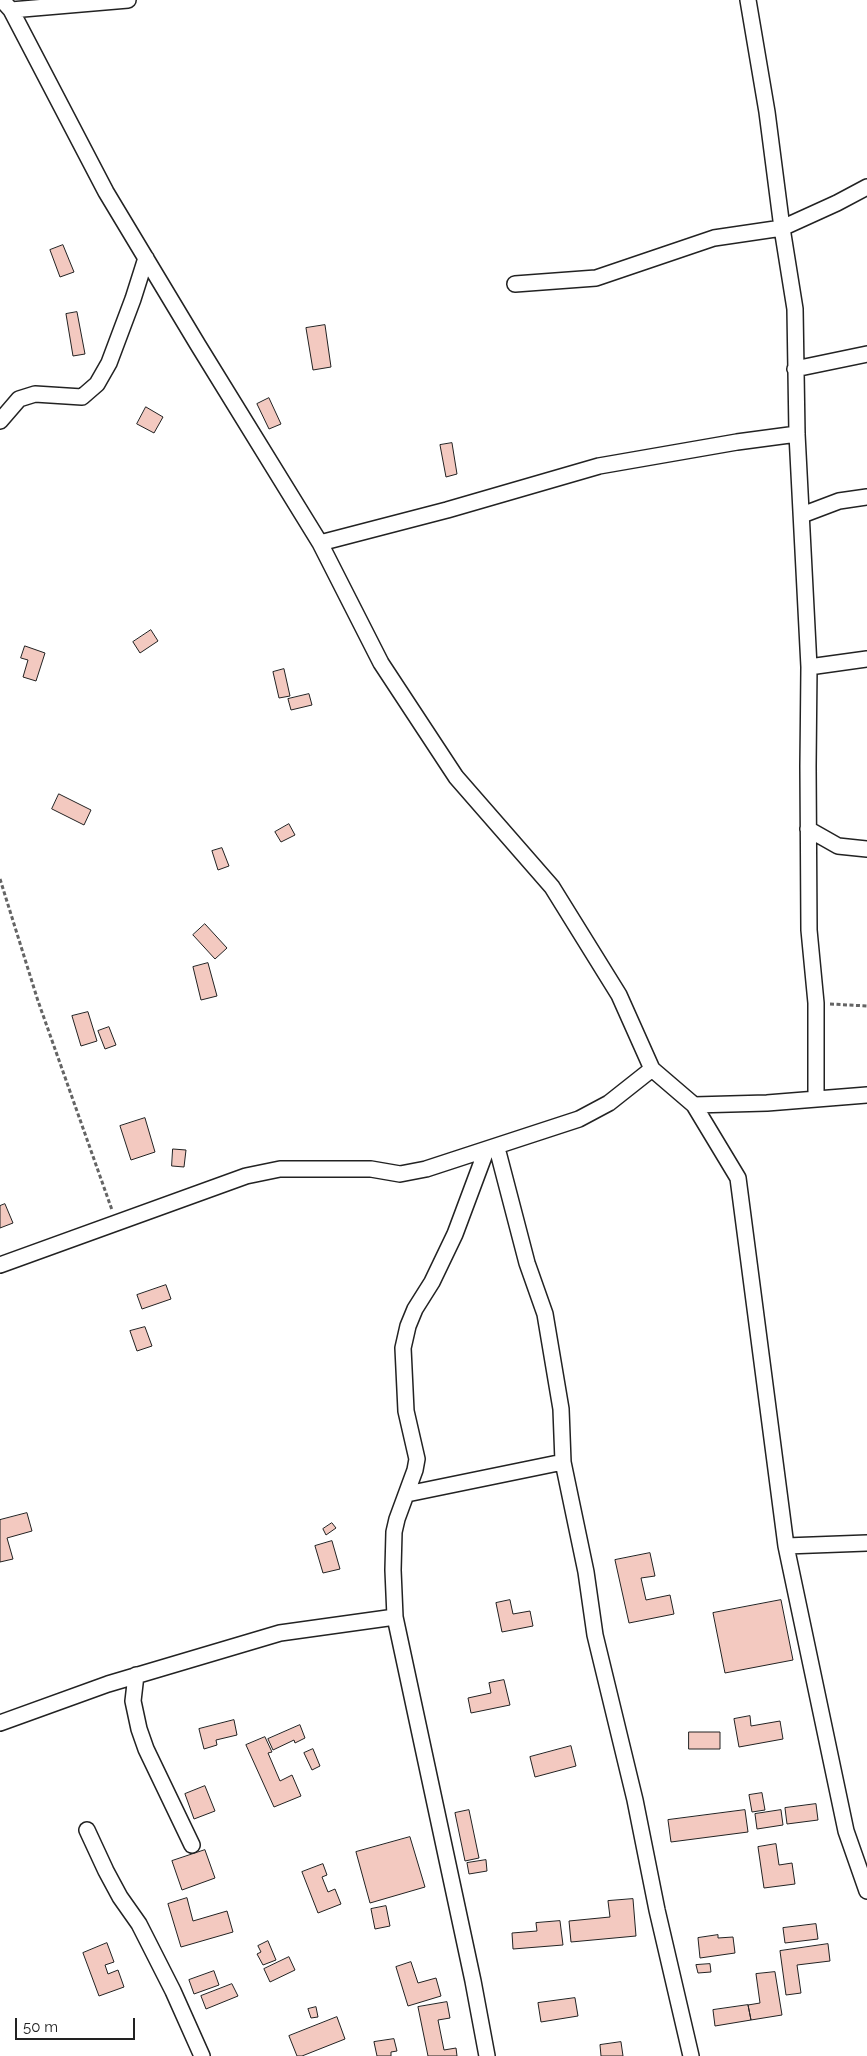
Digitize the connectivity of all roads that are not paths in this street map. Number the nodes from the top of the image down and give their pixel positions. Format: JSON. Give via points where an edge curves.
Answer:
{"nodes":[{"id":1,"x":128,"y":0,"type":"edge"},
{"id":2,"x":748,"y":0,"type":"edge"},
{"id":3,"x":7,"y":5,"type":"edge"},
{"id":4,"x":867,"y":187,"type":"edge"},
{"id":5,"x":782,"y":228,"type":"junction"},
{"id":6,"x":146,"y":258,"type":"junction"},
{"id":7,"x":515,"y":284,"type":"dead end"},
{"id":8,"x":867,"y":354,"type":"edge"},
{"id":9,"x":795,"y":369,"type":"junction"},
{"id":10,"x":0,"y":421,"type":"edge"},
{"id":11,"x":797,"y":434,"type":"junction"},
{"id":12,"x":867,"y":498,"type":"edge"},
{"id":13,"x":802,"y":515,"type":"junction"},
{"id":14,"x":320,"y":543,"type":"junction"},
{"id":15,"x":867,"y":659,"type":"edge"},
{"id":16,"x":810,"y":667,"type":"junction"},
{"id":17,"x":808,"y":829,"type":"junction"},
{"id":18,"x":867,"y":849,"type":"edge"},
{"id":19,"x":652,"y":1069,"type":"junction"},
{"id":20,"x":867,"y":1095,"type":"edge"},
{"id":21,"x":816,"y":1098,"type":"junction"},
{"id":22,"x":694,"y":1104,"type":"junction"},
{"id":23,"x":491,"y":1149,"type":"junction"},
{"id":24,"x":0,"y":1265,"type":"edge"},
{"id":25,"x":563,"y":1462,"type":"junction"},
{"id":26,"x":407,"y":1494,"type":"junction"},
{"id":27,"x":867,"y":1543,"type":"edge"},
{"id":28,"x":786,"y":1546,"type":"junction"},
{"id":29,"x":395,"y":1617,"type":"junction"},
{"id":30,"x":136,"y":1675,"type":"junction"},
{"id":31,"x":0,"y":1723,"type":"edge"},
{"id":32,"x":87,"y":1830,"type":"dead end"},
{"id":33,"x":192,"y":1844,"type":"dead end"},
{"id":34,"x":867,"y":1891,"type":"edge"},
{"id":35,"x":202,"y":2056,"type":"edge"},
{"id":36,"x":487,"y":2056,"type":"edge"},
{"id":37,"x":691,"y":2056,"type":"edge"}],
"edges":[{"from":1,"to":3,"type":"street"},
{"from":2,"to":5,"type":"street","via":[[768,112]]},
{"from":3,"to":6,"type":"street","via":[[106,192]]},
{"from":4,"to":5,"type":"street"},
{"from":5,"to":7,"type":"street","via":[[714,238],[596,278]]},
{"from":5,"to":9,"type":"street","via":[[795,308]]},
{"from":6,"to":10,"type":"street","via":[[121,334],[97,384],[82,397],[34,394],[19,398]]},
{"from":6,"to":14,"type":"street"},
{"from":8,"to":9,"type":"street"},
{"from":9,"to":11,"type":"street"},
{"from":11,"to":13,"type":"street"},
{"from":11,"to":14,"type":"street","via":[[599,466]]},
{"from":12,"to":13,"type":"street","via":[[839,501]]},
{"from":13,"to":16,"type":"street"},
{"from":14,"to":19,"type":"street","via":[[381,663],[456,777],[552,887],[619,995]]},
{"from":15,"to":16,"type":"street"},
{"from":16,"to":17,"type":"street"},
{"from":17,"to":18,"type":"street","via":[[838,846]]},
{"from":17,"to":21,"type":"street","via":[[809,930],[816,1003]]},
{"from":19,"to":22,"type":"street"},
{"from":19,"to":23,"type":"street","via":[[609,1103],[579,1119]]},
{"from":20,"to":21,"type":"street"},
{"from":21,"to":22,"type":"street","via":[[767,1103]]},
{"from":22,"to":28,"type":"street","via":[[738,1178]]},
{"from":23,"to":24,"type":"street","via":[[400,1174],[371,1169],[280,1169],[246,1176]]},
{"from":23,"to":25,"type":"street","via":[[545,1314],[561,1408]]},
{"from":23,"to":26,"type":"street","via":[[456,1234],[408,1326],[403,1348],[406,1412],[417,1458]]},
{"from":25,"to":26,"type":"street"},
{"from":25,"to":37,"type":"street","via":[[586,1572],[595,1635]]},
{"from":26,"to":29,"type":"street","via":[[394,1532]]},
{"from":27,"to":28,"type":"street"},
{"from":28,"to":34,"type":"street","via":[[846,1831]]},
{"from":29,"to":30,"type":"street","via":[[280,1633]]},
{"from":29,"to":36,"type":"street"},
{"from":30,"to":31,"type":"street"},
{"from":30,"to":33,"type":"street","via":[[133,1701],[139,1729]]},
{"from":32,"to":35,"type":"street","via":[[106,1872],[139,1924]]}]}
